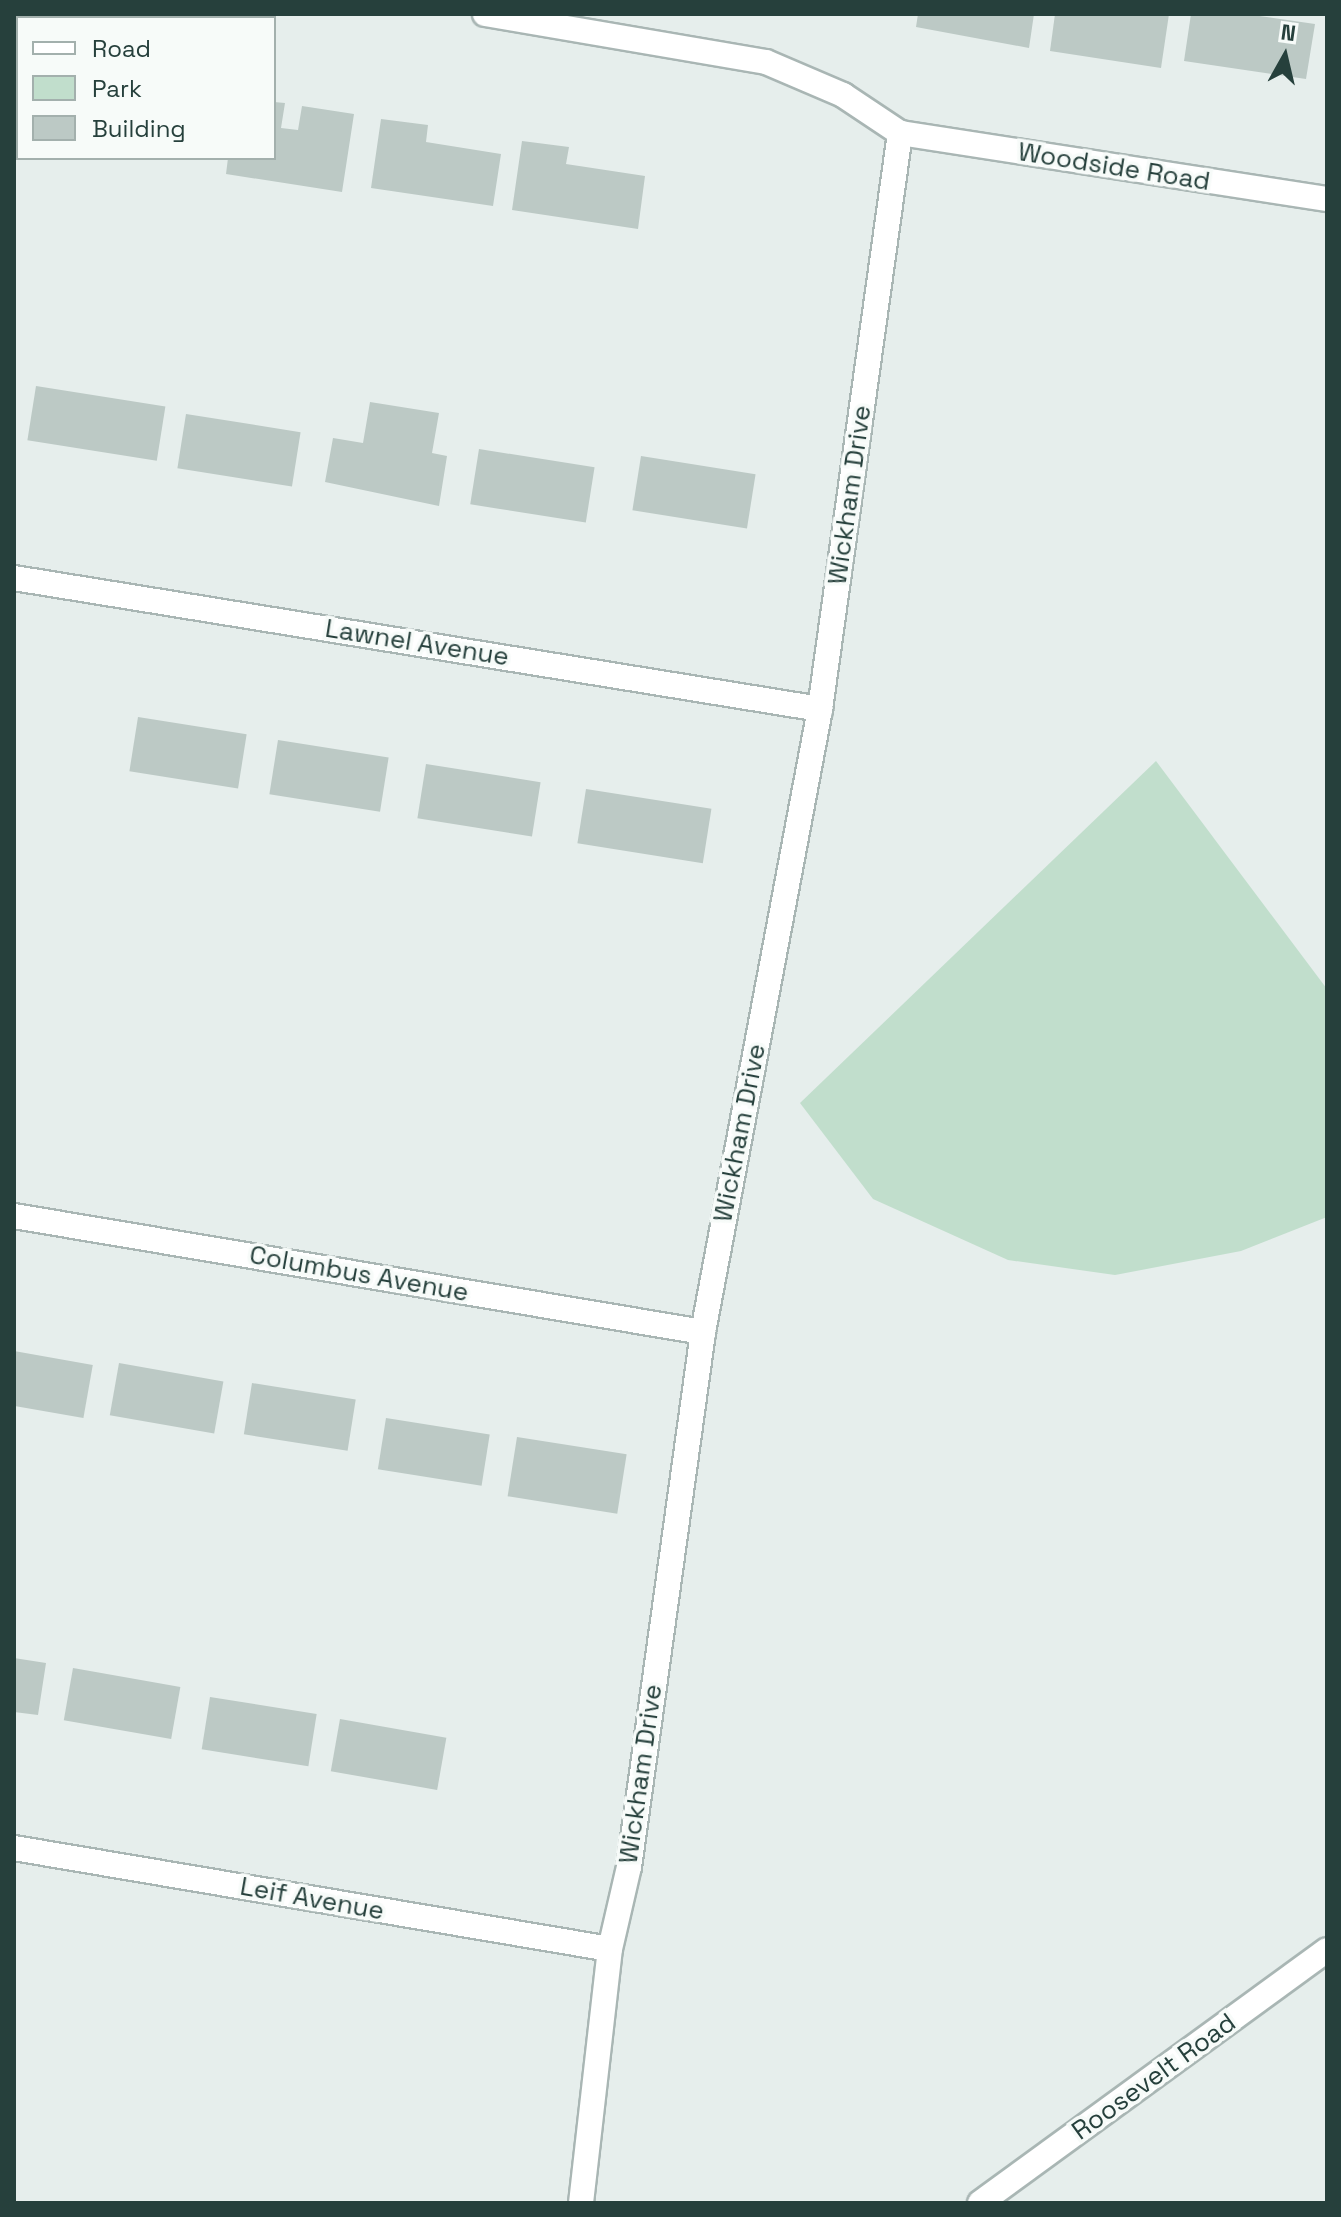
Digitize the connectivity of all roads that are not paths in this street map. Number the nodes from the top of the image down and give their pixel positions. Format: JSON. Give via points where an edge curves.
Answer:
{"nodes":[{"id":1,"x":485,"y":14,"type":"edge"},
{"id":2,"x":900,"y":133,"type":"junction"},
{"id":3,"x":1327,"y":199,"type":"edge"},
{"id":4,"x":14,"y":578,"type":"edge"},
{"id":5,"x":820,"y":709,"type":"junction"},
{"id":6,"x":14,"y":1216,"type":"edge"},
{"id":7,"x":703,"y":1332,"type":"junction"},
{"id":8,"x":14,"y":1848,"type":"edge"},
{"id":9,"x":610,"y":1949,"type":"junction"},
{"id":10,"x":1327,"y":1950,"type":"edge"},
{"id":11,"x":581,"y":2203,"type":"edge"},
{"id":12,"x":980,"y":2203,"type":"edge"}],
"edges":[{"from":1,"to":2,"type":"street","via":[[766,62],[843,95]]},
{"from":2,"to":3,"type":"street","name":"Woodside Road"},
{"from":2,"to":5,"type":"street","name":"Wickham Drive"},
{"from":4,"to":5,"type":"street","name":"Lawnel Avenue"},
{"from":5,"to":7,"type":"street","name":"Wickham Drive"},
{"from":6,"to":7,"type":"street","name":"Columbus Avenue"},
{"from":7,"to":9,"type":"street","name":"Wickham Drive","via":[[629,1867]]},
{"from":8,"to":9,"type":"street","name":"Leif Avenue"},
{"from":9,"to":11,"type":"street","name":"Wickham Drive"},
{"from":10,"to":12,"type":"street","name":"Roosevelt Road"}]}
